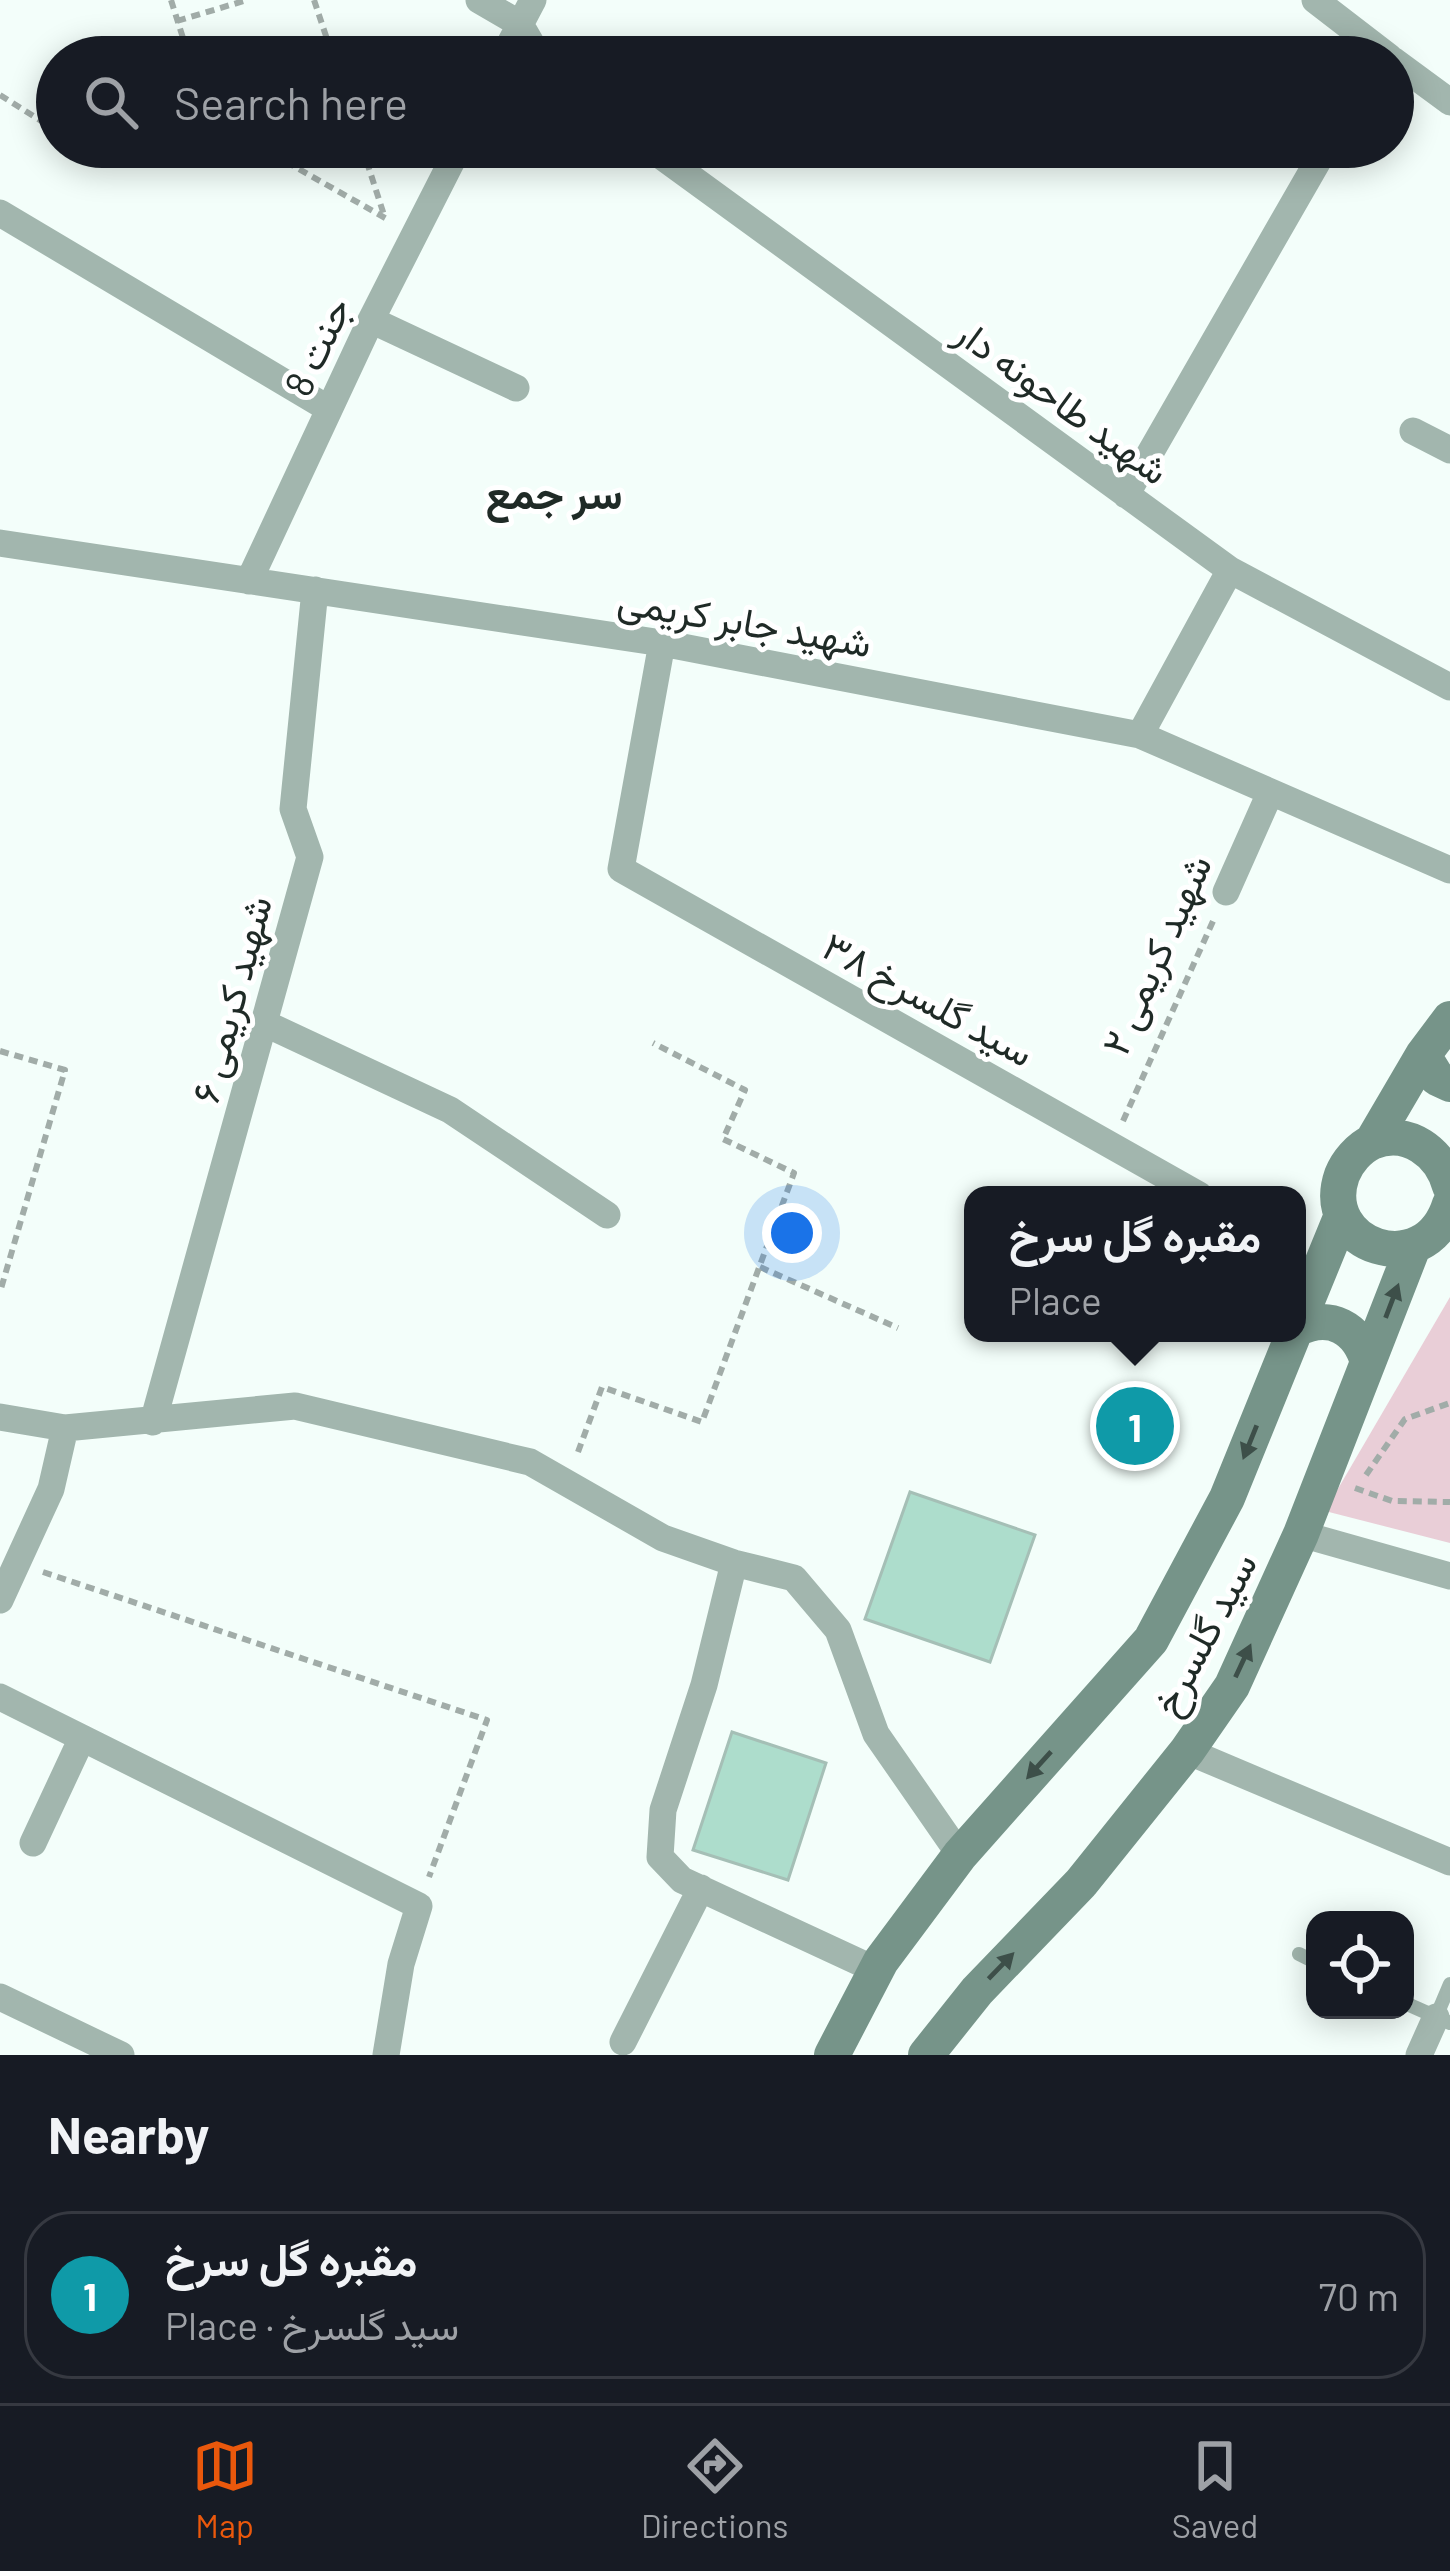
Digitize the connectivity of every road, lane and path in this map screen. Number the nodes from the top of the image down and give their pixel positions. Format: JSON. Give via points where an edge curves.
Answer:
{"nodes":[{"id":1,"x":171,"y":0,"type":"edge"},
{"id":2,"x":247,"y":0,"type":"edge"},
{"id":3,"x":314,"y":0,"type":"edge"},
{"id":4,"x":479,"y":0,"type":"edge"},
{"id":5,"x":1315,"y":0,"type":"edge"},
{"id":6,"x":526,"y":12,"type":"edge"},
{"id":7,"x":177,"y":21,"type":"junction"},
{"id":8,"x":182,"y":36,"type":"edge"},
{"id":9,"x":325,"y":36,"type":"edge"},
{"id":10,"x":1360,"y":36,"type":"edge"},
{"id":11,"x":1414,"y":77,"type":"edge"},
{"id":12,"x":0,"y":95,"type":"edge"},
{"id":13,"x":1450,"y":102,"type":"edge"},
{"id":14,"x":36,"y":118,"type":"edge"},
{"id":15,"x":297,"y":168,"type":"edge"},
{"id":16,"x":369,"y":168,"type":"edge"},
{"id":17,"x":448,"y":168,"type":"edge"},
{"id":18,"x":678,"y":168,"type":"edge"},
{"id":19,"x":1314,"y":168,"type":"edge"},
{"id":20,"x":0,"y":213,"type":"edge"},
{"id":21,"x":386,"y":219,"type":"junction"},
{"id":22,"x":415,"y":235,"type":"junction"},
{"id":23,"x":371,"y":320,"type":"junction"},
{"id":24,"x":516,"y":388,"type":"dead end"},
{"id":25,"x":329,"y":410,"type":"junction"},
{"id":26,"x":1413,"y":431,"type":"dead end"},
{"id":27,"x":1450,"y":450,"type":"edge"},
{"id":28,"x":1126,"y":495,"type":"junction"},
{"id":29,"x":0,"y":543,"type":"edge"},
{"id":30,"x":1231,"y":570,"type":"junction"},
{"id":31,"x":249,"y":581,"type":"junction"},
{"id":32,"x":315,"y":590,"type":"junction"},
{"id":33,"x":662,"y":643,"type":"junction"},
{"id":34,"x":1450,"y":686,"type":"edge"},
{"id":35,"x":1140,"y":735,"type":"junction"},
{"id":36,"x":1270,"y":793,"type":"junction"},
{"id":37,"x":1450,"y":870,"type":"edge"},
{"id":38,"x":1226,"y":892,"type":"joint"},
{"id":39,"x":1450,"y":1019,"type":"edge"},
{"id":40,"x":264,"y":1023,"type":"junction"},
{"id":41,"x":653,"y":1043,"type":"dead end"},
{"id":42,"x":0,"y":1051,"type":"edge"},
{"id":43,"x":1423,"y":1055,"type":"junction"},
{"id":44,"x":1450,"y":1084,"type":"edge"},
{"id":45,"x":1372,"y":1142,"type":"junction"},
{"id":46,"x":1112,"y":1146,"type":"junction"},
{"id":47,"x":1446,"y":1158,"type":"edge"},
{"id":48,"x":1182,"y":1186,"type":"edge"},
{"id":49,"x":1450,"y":1204,"type":"edge"},
{"id":50,"x":607,"y":1215,"type":"dead end"},
{"id":51,"x":1342,"y":1215,"type":"junction"},
{"id":52,"x":1413,"y":1247,"type":"junction"},
{"id":53,"x":1309,"y":1258,"type":"edge"},
{"id":54,"x":760,"y":1267,"type":"junction"},
{"id":55,"x":0,"y":1292,"type":"edge"},
{"id":56,"x":1306,"y":1324,"type":"edge"},
{"id":57,"x":898,"y":1328,"type":"dead end"},
{"id":58,"x":1291,"y":1342,"type":"edge"},
{"id":59,"x":1368,"y":1362,"type":"junction"},
{"id":60,"x":1450,"y":1403,"type":"edge"},
{"id":61,"x":0,"y":1417,"type":"edge"},
{"id":62,"x":154,"y":1422,"type":"junction"},
{"id":63,"x":65,"y":1428,"type":"junction"},
{"id":64,"x":1341,"y":1482,"type":"junction"},
{"id":65,"x":567,"y":1484,"type":"junction"},
{"id":66,"x":1450,"y":1502,"type":"edge"},
{"id":67,"x":1301,"y":1534,"type":"junction"},
{"id":68,"x":17,"y":1563,"type":"junction"},
{"id":69,"x":734,"y":1563,"type":"junction"},
{"id":70,"x":1450,"y":1576,"type":"edge"},
{"id":71,"x":0,"y":1600,"type":"edge"},
{"id":72,"x":0,"y":1697,"type":"edge"},
{"id":73,"x":82,"y":1738,"type":"junction"},
{"id":74,"x":1187,"y":1751,"type":"junction"},
{"id":75,"x":33,"y":1843,"type":"dead end"},
{"id":76,"x":960,"y":1855,"type":"junction"},
{"id":77,"x":1450,"y":1862,"type":"edge"},
{"id":78,"x":700,"y":1888,"type":"junction"},
{"id":79,"x":419,"y":1906,"type":"junction"},
{"id":80,"x":1299,"y":1954,"type":"dead end"},
{"id":81,"x":1306,"y":1958,"type":"edge"},
{"id":82,"x":876,"y":1970,"type":"junction"},
{"id":83,"x":1450,"y":1984,"type":"edge"},
{"id":84,"x":0,"y":1997,"type":"edge"},
{"id":85,"x":1414,"y":2007,"type":"edge"},
{"id":86,"x":1443,"y":2020,"type":"edge"},
{"id":87,"x":623,"y":2042,"type":"dead end"},
{"id":88,"x":121,"y":2055,"type":"edge"},
{"id":89,"x":386,"y":2055,"type":"edge"},
{"id":90,"x":832,"y":2055,"type":"edge"},
{"id":91,"x":926,"y":2055,"type":"edge"},
{"id":92,"x":1419,"y":2055,"type":"edge"}],
"edges":[{"from":1,"to":7,"type":"path"},
{"from":2,"to":7,"type":"path"},
{"from":3,"to":9,"type":"path"},
{"from":4,"to":6,"type":"street"},
{"from":5,"to":10,"type":"street"},
{"from":7,"to":8,"type":"path"},
{"from":11,"to":13,"type":"street"},
{"from":12,"to":14,"type":"path"},
{"from":15,"to":21,"type":"path"},
{"from":16,"to":21,"type":"path"},
{"from":17,"to":22,"type":"street","name":"جنت 8"},
{"from":18,"to":28,"type":"street","name":"شهيد طاحونه دار"},
{"from":19,"to":28,"type":"street"},
{"from":20,"to":25,"type":"street"},
{"from":21,"to":22,"type":"path"},
{"from":22,"to":23,"type":"street","name":"جنت 8"},
{"from":23,"to":24,"type":"street"},
{"from":23,"to":25,"type":"street","name":"جنت 8"},
{"from":25,"to":31,"type":"street","name":"جنت 8"},
{"from":26,"to":27,"type":"street"},
{"from":28,"to":30,"type":"street","name":"شهيد طاحونه دار"},
{"from":29,"to":31,"type":"street","name":"شهید جابر کریمی"},
{"from":30,"to":34,"type":"street","name":"شهيد طاحونه دار"},
{"from":30,"to":35,"type":"street"},
{"from":31,"to":32,"type":"street","name":"شهید جابر کریمی"},
{"from":32,"to":33,"type":"street","name":"شهید جابر کریمی"},
{"from":32,"to":40,"type":"street","name":"شهید کریمی ۶","via":[[293,809],[310,857]]},
{"from":33,"to":35,"type":"street","name":"شهید جابر کریمی"},
{"from":33,"to":46,"type":"street","name":"سید گلسرخ ۳۸","via":[[621,868]]},
{"from":35,"to":36,"type":"street","name":"شهید جابر کریمی"},
{"from":36,"to":37,"type":"street","name":"شهید جابر کریمی"},
{"from":36,"to":38,"type":"street","name":"شهید کریمی ۲"},
{"from":38,"to":46,"type":"path","name":"شهید کریمی ۲"},
{"from":39,"to":43,"type":"main road","name":"سید گلسرخ"},
{"from":40,"to":50,"type":"street","via":[[450,1110]]},
{"from":40,"to":62,"type":"street","name":"شهید کریمی ۶"},
{"from":41,"to":54,"type":"path","via":[[745,1090],[723,1139],[794,1173]]},
{"from":42,"to":55,"type":"path","via":[[65,1070]]},
{"from":43,"to":44,"type":"main road"},
{"from":43,"to":45,"type":"main road","name":"سید گلسرخ"},
{"from":45,"to":47,"type":"main road","via":[[1407,1139]]},
{"from":45,"to":51,"type":"main road","name":"سید گلسرخ","via":[[1346,1164]]},
{"from":46,"to":48,"type":"street","name":"سید گلسرخ ۳۸"},
{"from":49,"to":52,"type":"main road","name":"سید گلسرخ","via":[[1438,1230]]},
{"from":51,"to":52,"type":"main road","via":[[1379,1248]]},
{"from":51,"to":53,"type":"main road","name":"سید گلسرخ"},
{"from":59,"to":52,"type":"main road","name":"سید گلسرخ","one_way":true},
{"from":54,"to":57,"type":"path"},
{"from":54,"to":65,"type":"path","via":[[702,1422],[602,1387]]},
{"from":56,"to":59,"type":"main road","via":[[1341,1324]]},
{"from":58,"to":76,"type":"main road","name":"سید گلسرخ","one_way":true,"via":[[1227,1498],[1151,1640]]},
{"from":59,"to":64,"type":"main road","name":"سید گلسرخ"},
{"from":60,"to":64,"type":"path","via":[[1405,1419]]},
{"from":61,"to":63,"type":"street"},
{"from":62,"to":63,"type":"street"},
{"from":62,"to":65,"type":"street","via":[[296,1406],[530,1462]]},
{"from":63,"to":68,"type":"street","via":[[51,1489]]},
{"from":64,"to":66,"type":"path","via":[[1392,1502]]},
{"from":64,"to":67,"type":"main road","name":"سید گلسرخ"},
{"from":65,"to":69,"type":"street","via":[[663,1538]]},
{"from":67,"to":70,"type":"street"},
{"from":74,"to":67,"type":"main road","name":"سید گلسرخ","one_way":true,"via":[[1232,1686]]},
{"from":68,"to":71,"type":"street"},
{"from":68,"to":79,"type":"path","via":[[487,1720]]},
{"from":69,"to":76,"type":"street","via":[[794,1579],[838,1630],[876,1734]]},
{"from":69,"to":78,"type":"street","via":[[663,1810],[660,1857]]},
{"from":72,"to":73,"type":"street"},
{"from":73,"to":75,"type":"street"},
{"from":73,"to":79,"type":"street"},
{"from":74,"to":77,"type":"street"},
{"from":91,"to":74,"type":"main road","name":"سید گلسرخ","one_way":true},
{"from":76,"to":82,"type":"main road","name":"سید گلسرخ"},
{"from":78,"to":82,"type":"street"},
{"from":78,"to":87,"type":"street"},
{"from":79,"to":89,"type":"street","via":[[400,1964]]},
{"from":80,"to":81,"type":"lane"},
{"from":82,"to":90,"type":"main road","name":"سید گلسرخ"},
{"from":83,"to":86,"type":"lane"},
{"from":84,"to":88,"type":"street"},
{"from":85,"to":86,"type":"lane"},
{"from":86,"to":92,"type":"street"}]}
